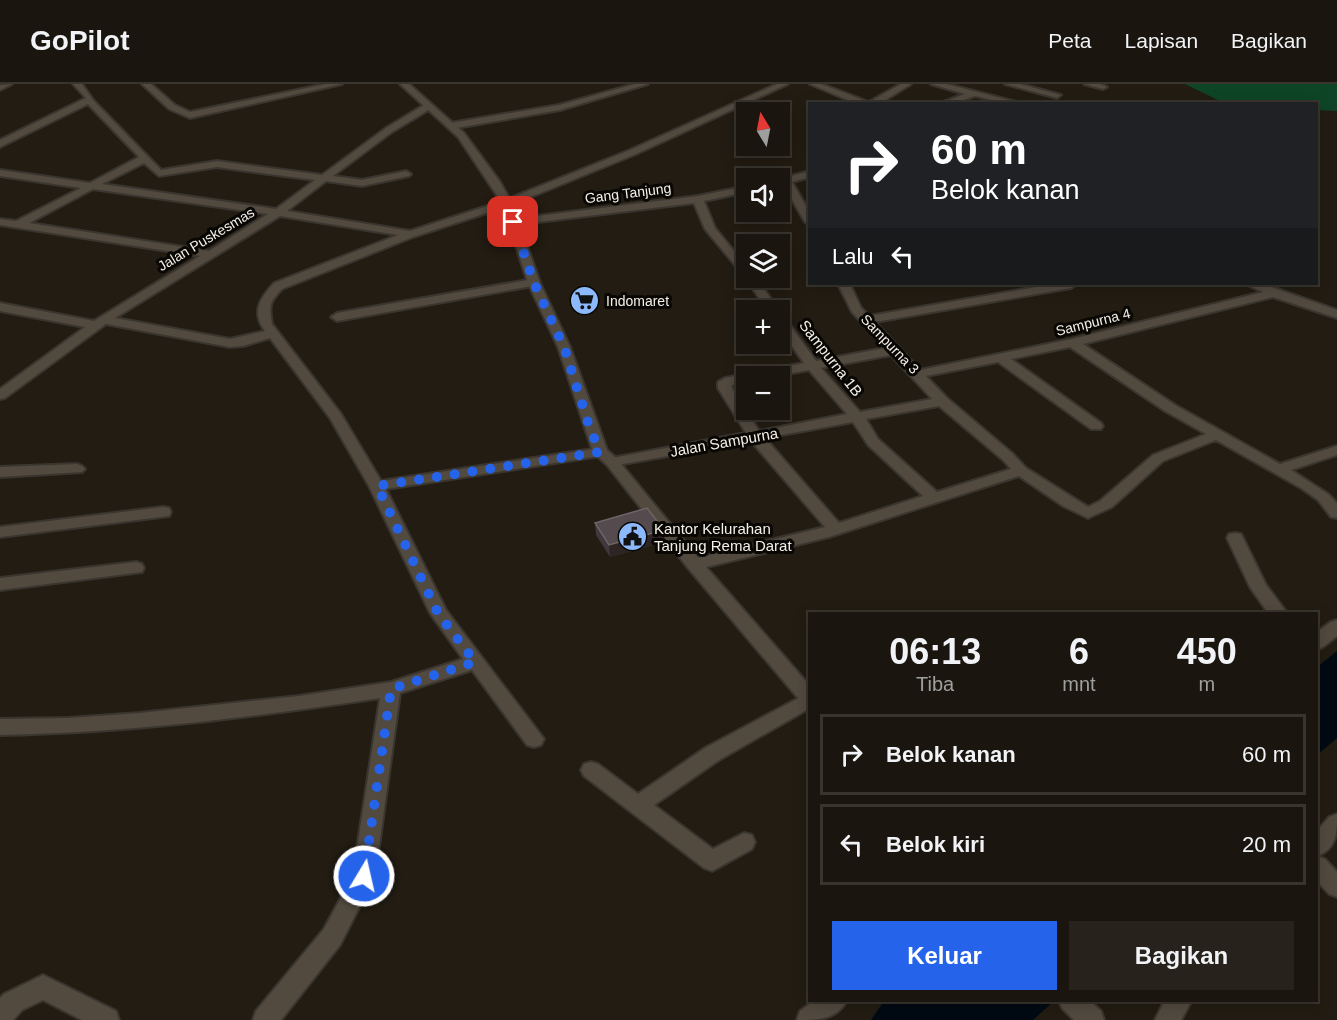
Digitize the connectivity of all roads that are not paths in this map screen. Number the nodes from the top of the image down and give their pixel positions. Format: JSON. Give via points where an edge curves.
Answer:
{"nodes":[{"id":1,"x":8,"y":84,"type":"edge"},
{"id":2,"x":77,"y":84,"type":"edge"},
{"id":3,"x":146,"y":84,"type":"edge"},
{"id":4,"x":338,"y":84,"type":"edge"},
{"id":5,"x":404,"y":84,"type":"edge"},
{"id":6,"x":645,"y":84,"type":"edge"},
{"id":7,"x":784,"y":84,"type":"edge"},
{"id":8,"x":814,"y":84,"type":"edge"},
{"id":9,"x":843,"y":84,"type":"edge"},
{"id":10,"x":907,"y":84,"type":"edge"},
{"id":11,"x":935,"y":84,"type":"edge"},
{"id":12,"x":1010,"y":84,"type":"edge"},
{"id":13,"x":1088,"y":84,"type":"edge"},
{"id":14,"x":0,"y":87,"type":"edge"},
{"id":15,"x":1103,"y":87,"type":"dead end"},
{"id":16,"x":831,"y":90,"type":"junction"},
{"id":17,"x":976,"y":93,"type":"junction"},
{"id":18,"x":1057,"y":95,"type":"dead end"},
{"id":19,"x":89,"y":100,"type":"junction"},
{"id":20,"x":861,"y":102,"type":"edge"},
{"id":21,"x":876,"y":102,"type":"edge"},
{"id":22,"x":948,"y":102,"type":"edge"},
{"id":23,"x":1013,"y":102,"type":"edge"},
{"id":24,"x":427,"y":107,"type":"junction"},
{"id":25,"x":450,"y":126,"type":"junction"},
{"id":26,"x":0,"y":144,"type":"edge"},
{"id":27,"x":146,"y":158,"type":"junction"},
{"id":28,"x":0,"y":173,"type":"edge"},
{"id":29,"x":406,"y":174,"type":"dead end"},
{"id":30,"x":808,"y":175,"type":"edge"},
{"id":31,"x":323,"y":179,"type":"junction"},
{"id":32,"x":790,"y":179,"type":"edge"},
{"id":33,"x":89,"y":186,"type":"junction"},
{"id":34,"x":736,"y":191,"type":"edge"},
{"id":35,"x":790,"y":192,"type":"edge"},
{"id":36,"x":698,"y":199,"type":"junction"},
{"id":37,"x":507,"y":203,"type":"junction"},
{"id":38,"x":277,"y":213,"type":"junction"},
{"id":39,"x":808,"y":219,"type":"edge"},
{"id":40,"x":0,"y":222,"type":"edge"},
{"id":41,"x":513,"y":222,"type":"junction"},
{"id":42,"x":17,"y":225,"type":"junction"},
{"id":43,"x":409,"y":235,"type":"junction"},
{"id":44,"x":209,"y":254,"type":"junction"},
{"id":45,"x":736,"y":261,"type":"edge"},
{"id":46,"x":534,"y":283,"type":"junction"},
{"id":47,"x":844,"y":285,"type":"edge"},
{"id":48,"x":996,"y":285,"type":"edge"},
{"id":49,"x":1065,"y":285,"type":"edge"},
{"id":50,"x":1256,"y":285,"type":"edge"},
{"id":51,"x":1274,"y":293,"type":"junction"},
{"id":52,"x":1009,"y":295,"type":"junction"},
{"id":53,"x":0,"y":306,"type":"edge"},
{"id":54,"x":1337,"y":314,"type":"edge"},
{"id":55,"x":337,"y":317,"type":"dead end"},
{"id":56,"x":866,"y":320,"type":"junction"},
{"id":57,"x":99,"y":322,"type":"junction"},
{"id":58,"x":272,"y":333,"type":"junction"},
{"id":59,"x":790,"y":334,"type":"edge"},
{"id":60,"x":1072,"y":343,"type":"junction"},
{"id":61,"x":895,"y":350,"type":"junction"},
{"id":62,"x":1001,"y":358,"type":"junction"},
{"id":63,"x":811,"y":364,"type":"junction"},
{"id":64,"x":918,"y":374,"type":"junction"},
{"id":65,"x":0,"y":395,"type":"edge"},
{"id":66,"x":942,"y":401,"type":"junction"},
{"id":67,"x":856,"y":417,"type":"junction"},
{"id":68,"x":1096,"y":426,"type":"dead end"},
{"id":69,"x":1217,"y":435,"type":"junction"},
{"id":70,"x":754,"y":436,"type":"junction"},
{"id":71,"x":1337,"y":450,"type":"edge"},
{"id":72,"x":600,"y":452,"type":"junction"},
{"id":73,"x":612,"y":462,"type":"junction"},
{"id":74,"x":77,"y":469,"type":"dead end"},
{"id":75,"x":1277,"y":470,"type":"junction"},
{"id":76,"x":1021,"y":471,"type":"junction"},
{"id":77,"x":0,"y":472,"type":"edge"},
{"id":78,"x":377,"y":486,"type":"junction"},
{"id":79,"x":935,"y":499,"type":"junction"},
{"id":80,"x":163,"y":512,"type":"dead end"},
{"id":81,"x":1337,"y":513,"type":"edge"},
{"id":82,"x":836,"y":529,"type":"junction"},
{"id":83,"x":0,"y":532,"type":"edge"},
{"id":84,"x":1235,"y":538,"type":"dead end"},
{"id":85,"x":694,"y":564,"type":"junction"},
{"id":86,"x":136,"y":568,"type":"dead end"},
{"id":87,"x":0,"y":584,"type":"edge"},
{"id":88,"x":1278,"y":612,"type":"edge"},
{"id":89,"x":1337,"y":626,"type":"edge"},
{"id":90,"x":1318,"y":641,"type":"edge"},
{"id":91,"x":475,"y":662,"type":"junction"},
{"id":92,"x":391,"y":689,"type":"junction"},
{"id":93,"x":808,"y":697,"type":"edge"},
{"id":94,"x":808,"y":700,"type":"edge"},
{"id":95,"x":0,"y":727,"type":"edge"},
{"id":96,"x":534,"y":739,"type":"dead end"},
{"id":97,"x":591,"y":770,"type":"dead end"},
{"id":98,"x":638,"y":805,"type":"junction"},
{"id":99,"x":1337,"y":824,"type":"edge"},
{"id":100,"x":744,"y":842,"type":"dead end"},
{"id":101,"x":1318,"y":846,"type":"edge"},
{"id":102,"x":1318,"y":867,"type":"edge"},
{"id":103,"x":1337,"y":887,"type":"edge"},
{"id":104,"x":832,"y":1002,"type":"edge"},
{"id":105,"x":1073,"y":1002,"type":"edge"},
{"id":106,"x":1179,"y":1002,"type":"edge"},
{"id":107,"x":0,"y":1016,"type":"edge"},
{"id":108,"x":107,"y":1020,"type":"edge"},
{"id":109,"x":265,"y":1020,"type":"edge"},
{"id":110,"x":809,"y":1020,"type":"edge"},
{"id":111,"x":1092,"y":1020,"type":"edge"},
{"id":112,"x":1167,"y":1020,"type":"edge"}],
"edges":[{"from":1,"to":14,"type":"street"},
{"from":2,"to":19,"type":"street"},
{"from":3,"to":4,"type":"street","via":[[180,114],[190,115]]},
{"from":5,"to":24,"type":"street"},
{"from":6,"to":25,"type":"street","via":[[560,107]]},
{"from":7,"to":37,"type":"street"},
{"from":8,"to":16,"type":"street"},
{"from":9,"to":16,"type":"street"},
{"from":10,"to":21,"type":"street"},
{"from":11,"to":17,"type":"street"},
{"from":12,"to":18,"type":"street"},
{"from":13,"to":15,"type":"street"},
{"from":16,"to":20,"type":"street"},
{"from":17,"to":22,"type":"street"},
{"from":17,"to":23,"type":"street"},
{"from":19,"to":26,"type":"street"},
{"from":19,"to":27,"type":"street"},
{"from":24,"to":25,"type":"street"},
{"from":24,"to":31,"type":"street","name":"Jalan Puskesmas"},
{"from":25,"to":37,"type":"street","via":[[478,156]]},
{"from":27,"to":31,"type":"street","via":[[159,173],[217,164]]},
{"from":27,"to":33,"type":"street"},
{"from":28,"to":33,"type":"street"},
{"from":29,"to":31,"type":"street","via":[[370,183]]},
{"from":30,"to":32,"type":"street"},
{"from":31,"to":38,"type":"street","name":"Jalan Puskesmas"},
{"from":33,"to":38,"type":"street"},
{"from":33,"to":42,"type":"street"},
{"from":34,"to":36,"type":"street","name":"Gang Tanjung"},
{"from":35,"to":39,"type":"street"},
{"from":36,"to":41,"type":"street","name":"Gang Tanjung"},
{"from":36,"to":45,"type":"street","via":[[710,229]]},
{"from":37,"to":41,"type":"street"},
{"from":37,"to":43,"type":"street"},
{"from":38,"to":43,"type":"street"},
{"from":38,"to":44,"type":"street","name":"Jalan Puskesmas"},
{"from":40,"to":42,"type":"street"},
{"from":41,"to":46,"type":"street"},
{"from":42,"to":44,"type":"street"},
{"from":43,"to":58,"type":"street","via":[[278,286],[263,307]]},
{"from":44,"to":57,"type":"street","name":"Jalan Puskesmas"},
{"from":46,"to":55,"type":"street"},
{"from":46,"to":72,"type":"street","via":[[564,347]]},
{"from":47,"to":56,"type":"street","name":"Sampurna 3"},
{"from":48,"to":52,"type":"street"},
{"from":49,"to":52,"type":"street"},
{"from":50,"to":51,"type":"street"},
{"from":51,"to":54,"type":"street"},
{"from":51,"to":60,"type":"street","name":"Sampurna 4"},
{"from":52,"to":56,"type":"street"},
{"from":53,"to":57,"type":"street"},
{"from":56,"to":61,"type":"street","name":"Sampurna 3"},
{"from":57,"to":58,"type":"street","via":[[230,343]]},
{"from":57,"to":65,"type":"street","name":"Jalan Puskesmas"},
{"from":58,"to":78,"type":"street","via":[[336,417]]},
{"from":59,"to":63,"type":"street","name":"Sampurna 1B"},
{"from":60,"to":62,"type":"street","name":"Sampurna 4"},
{"from":60,"to":69,"type":"street"},
{"from":61,"to":63,"type":"street"},
{"from":61,"to":64,"type":"street","name":"Sampurna 3"},
{"from":62,"to":64,"type":"street","name":"Sampurna 4"},
{"from":62,"to":68,"type":"street"},
{"from":63,"to":67,"type":"street","name":"Sampurna 1B"},
{"from":63,"to":70,"type":"street","via":[[725,382],[724,388]]},
{"from":64,"to":66,"type":"street","name":"Sampurna 3"},
{"from":66,"to":67,"type":"street","name":"Jalan Sampurna"},
{"from":66,"to":76,"type":"street","name":"Sampurna 3"},
{"from":67,"to":70,"type":"street","name":"Jalan Sampurna"},
{"from":67,"to":79,"type":"street","name":"Sampurna 1B","via":[[873,442]]},
{"from":69,"to":75,"type":"street"},
{"from":69,"to":76,"type":"street","name":"Sampurna 3","via":[[1158,458],[1094,512],[1069,503]]},
{"from":70,"to":73,"type":"street","name":"Jalan Sampurna"},
{"from":70,"to":82,"type":"street"},
{"from":71,"to":75,"type":"street"},
{"from":72,"to":73,"type":"street"},
{"from":72,"to":78,"type":"street"},
{"from":73,"to":85,"type":"street"},
{"from":74,"to":77,"type":"street"},
{"from":75,"to":81,"type":"street","via":[[1323,498]]},
{"from":76,"to":79,"type":"street"},
{"from":78,"to":91,"type":"street","via":[[438,613]]},
{"from":79,"to":82,"type":"street"},
{"from":80,"to":83,"type":"street"},
{"from":82,"to":85,"type":"street"},
{"from":84,"to":88,"type":"street","via":[[1259,587]]},
{"from":85,"to":93,"type":"street"},
{"from":86,"to":87,"type":"street"},
{"from":89,"to":90,"type":"street"},
{"from":91,"to":92,"type":"street"},
{"from":91,"to":96,"type":"street"},
{"from":92,"to":95,"type":"street","via":[[140,722]]},
{"from":92,"to":109,"type":"street","via":[[364,876],[332,937]]},
{"from":94,"to":98,"type":"street","via":[[712,754]]},
{"from":97,"to":98,"type":"street"},
{"from":98,"to":100,"type":"street","via":[[712,861]]},
{"from":99,"to":101,"type":"street"},
{"from":102,"to":103,"type":"street"},
{"from":104,"to":110,"type":"street"},
{"from":105,"to":111,"type":"street"},
{"from":106,"to":112,"type":"street"},
{"from":107,"to":108,"type":"street","via":[[13,1002],[43,987]]}]}
